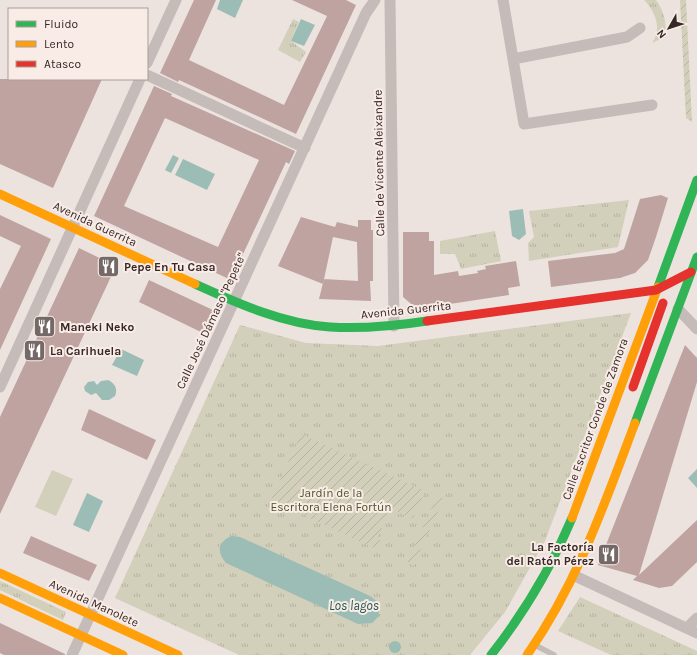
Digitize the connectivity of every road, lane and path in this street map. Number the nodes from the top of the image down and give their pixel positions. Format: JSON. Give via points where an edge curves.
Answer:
{"nodes":[{"id":1,"x":176,"y":0,"type":"edge"},
{"id":2,"x":390,"y":0,"type":"edge"},
{"id":3,"x":503,"y":0,"type":"edge"},
{"id":4,"x":373,"y":1,"type":"edge"},
{"id":5,"x":640,"y":28,"type":"dead end"},
{"id":6,"x":513,"y":59,"type":"junction"},
{"id":7,"x":148,"y":61,"type":"edge"},
{"id":8,"x":148,"y":75,"type":"edge"},
{"id":9,"x":140,"y":80,"type":"edge"},
{"id":10,"x":652,"y":105,"type":"dead end"},
{"id":11,"x":305,"y":148,"type":"junction"},
{"id":12,"x":697,"y":180,"type":"edge"},
{"id":13,"x":0,"y":194,"type":"edge"},
{"id":14,"x":73,"y":227,"type":"junction"},
{"id":15,"x":697,"y":257,"type":"edge"},
{"id":16,"x":676,"y":269,"type":"dead end"},
{"id":17,"x":691,"y":272,"type":"junction"},
{"id":18,"x":670,"y":284,"type":"junction"},
{"id":19,"x":656,"y":290,"type":"junction"},
{"id":20,"x":234,"y":302,"type":"junction"},
{"id":21,"x":678,"y":309,"type":"junction"},
{"id":22,"x":394,"y":326,"type":"junction"},
{"id":23,"x":697,"y":330,"type":"edge"},
{"id":24,"x":4,"y":370,"type":"edge"},
{"id":25,"x":0,"y":387,"type":"edge"},
{"id":26,"x":628,"y":399,"type":"dead end"},
{"id":27,"x":0,"y":573,"type":"edge"},
{"id":28,"x":575,"y":576,"type":"junction"},
{"id":29,"x":0,"y":598,"type":"edge"},
{"id":30,"x":90,"y":614,"type":"junction"},
{"id":31,"x":697,"y":618,"type":"edge"},
{"id":32,"x":686,"y":628,"type":"junction"},
{"id":33,"x":697,"y":633,"type":"edge"},
{"id":34,"x":81,"y":636,"type":"junction"},
{"id":35,"x":534,"y":645,"type":"junction"},
{"id":36,"x":72,"y":655,"type":"edge"},
{"id":37,"x":123,"y":655,"type":"edge"},
{"id":38,"x":178,"y":655,"type":"edge"},
{"id":39,"x":492,"y":655,"type":"edge"},
{"id":40,"x":526,"y":655,"type":"edge"},
{"id":41,"x":554,"y":655,"type":"edge"}],
"edges":[{"from":1,"to":7,"type":"street"},
{"from":2,"to":22,"type":"street","name":"Calle de Vicente Aleixandre"},
{"from":3,"to":6,"type":"street"},
{"from":4,"to":11,"type":"street","name":"Calle José Dámaso \"Pepete\""},
{"from":5,"to":6,"type":"street","via":[[627,37]]},
{"from":6,"to":10,"type":"street","via":[[524,124]]},
{"from":8,"to":11,"type":"street"},
{"from":9,"to":14,"type":"street"},
{"from":11,"to":20,"type":"street","name":"Calle José Dámaso \"Pepete\""},
{"from":12,"to":19,"type":"street","name":"Calle Escritor Conde de Zamora"},
{"from":13,"to":14,"type":"street","name":"Avenida Guerrita"},
{"from":14,"to":20,"type":"street","name":"Avenida Guerrita"},
{"from":14,"to":24,"type":"street"},
{"from":15,"to":17,"type":"street"},
{"from":16,"to":18,"type":"street","name":"Calle Escritor Conde de Zamora"},
{"from":17,"to":18,"type":"street","name":"Avenida Guerrita"},
{"from":17,"to":21,"type":"street"},
{"from":18,"to":19,"type":"street","name":"Avenida Guerrita"},
{"from":18,"to":26,"type":"street","name":"Calle Escritor Conde de Zamora"},
{"from":19,"to":22,"type":"street","name":"Avenida Guerrita"},
{"from":19,"to":39,"type":"street","name":"Calle Escritor Conde de Zamora","via":[[586,481],[557,552],[524,611]]},
{"from":20,"to":22,"type":"street","name":"Avenida Guerrita","via":[[295,322],[329,327]]},
{"from":20,"to":30,"type":"street","name":"Calle José Dámaso \"Pepete\""},
{"from":21,"to":23,"type":"street"},
{"from":21,"to":28,"type":"street"},
{"from":24,"to":25,"type":"street"},
{"from":27,"to":30,"type":"street","name":"Avenida Manolete"},
{"from":28,"to":32,"type":"street"},
{"from":28,"to":35,"type":"street"},
{"from":29,"to":34,"type":"street"},
{"from":30,"to":34,"type":"street","name":"Calle José Dámaso \"Pepete\""},
{"from":30,"to":38,"type":"street","name":"Avenida Manolete"},
{"from":31,"to":32,"type":"street"},
{"from":32,"to":33,"type":"street"},
{"from":34,"to":36,"type":"street","name":"Calle José Dámaso \"Pepete\""},
{"from":34,"to":37,"type":"street"},
{"from":35,"to":40,"type":"street"},
{"from":35,"to":41,"type":"lane"}]}
